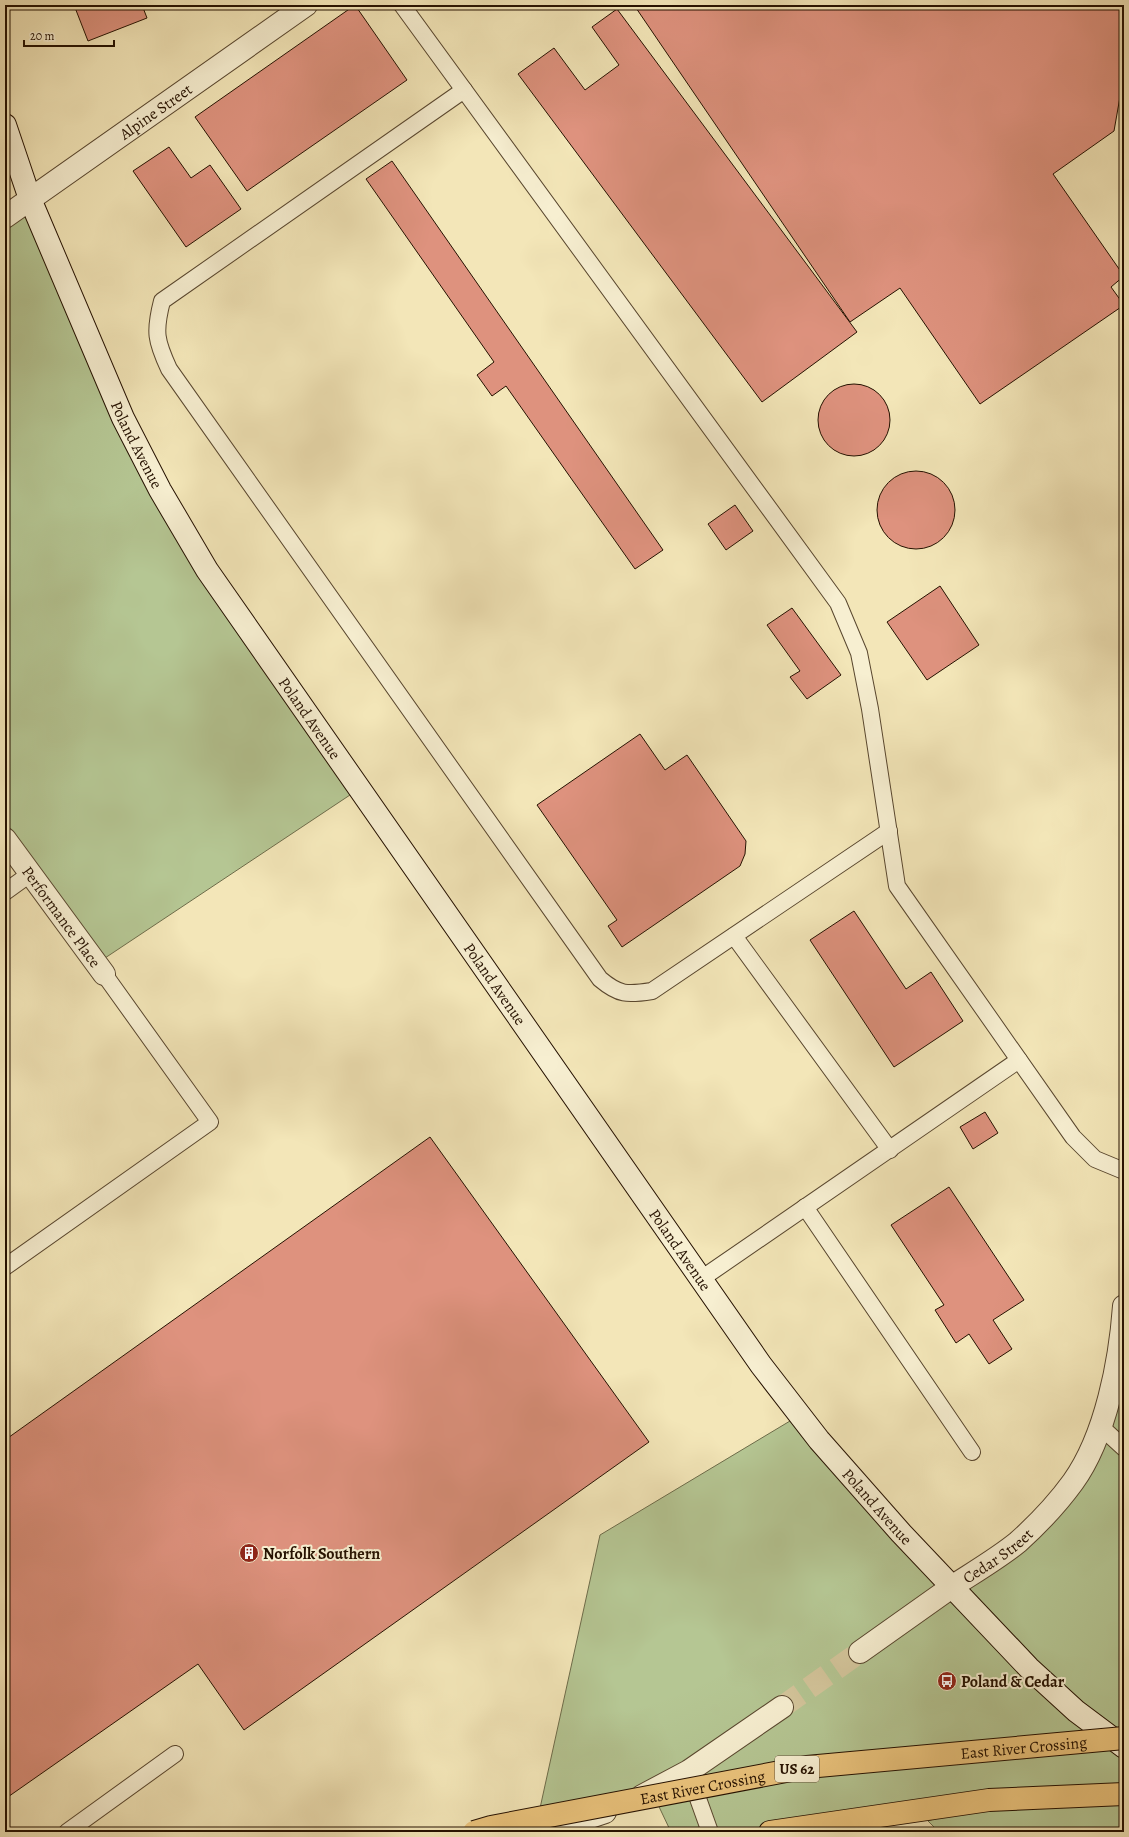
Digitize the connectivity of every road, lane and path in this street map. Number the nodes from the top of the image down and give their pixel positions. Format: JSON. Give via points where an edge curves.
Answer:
{"nodes":[{"id":1,"x":306,"y":5,"type":"edge"},
{"id":2,"x":402,"y":5,"type":"edge"},
{"id":3,"x":464,"y":90,"type":"junction"},
{"id":4,"x":5,"y":125,"type":"edge"},
{"id":5,"x":30,"y":199,"type":"junction"},
{"id":6,"x":5,"y":217,"type":"edge"},
{"id":7,"x":889,"y":831,"type":"junction"},
{"id":8,"x":5,"y":839,"type":"edge"},
{"id":9,"x":30,"y":874,"type":"junction"},
{"id":10,"x":5,"y":892,"type":"edge"},
{"id":11,"x":734,"y":936,"type":"junction"},
{"id":12,"x":104,"y":974,"type":"joint"},
{"id":13,"x":1019,"y":1060,"type":"junction"},
{"id":14,"x":890,"y":1150,"type":"junction"},
{"id":15,"x":1124,"y":1172,"type":"edge"},
{"id":16,"x":805,"y":1207,"type":"junction"},
{"id":17,"x":5,"y":1268,"type":"edge"},
{"id":18,"x":701,"y":1279,"type":"junction"},
{"id":19,"x":1124,"y":1306,"type":"edge"},
{"id":20,"x":1100,"y":1426,"type":"junction"},
{"id":21,"x":1124,"y":1448,"type":"edge"},
{"id":22,"x":972,"y":1452,"type":"dead end"},
{"id":23,"x":953,"y":1586,"type":"junction"},
{"id":24,"x":860,"y":1652,"type":"tunnel mouth"},
{"id":25,"x":782,"y":1707,"type":"tunnel mouth"},
{"id":26,"x":1124,"y":1738,"type":"edge"},
{"id":27,"x":1124,"y":1747,"type":"edge"},
{"id":28,"x":175,"y":1754,"type":"dead end"},
{"id":29,"x":689,"y":1772,"type":"junction"},
{"id":30,"x":1124,"y":1794,"type":"edge"},
{"id":31,"x":535,"y":1831,"type":"edge"},
{"id":32,"x":67,"y":1832,"type":"edge"},
{"id":33,"x":474,"y":1832,"type":"edge"},
{"id":34,"x":710,"y":1832,"type":"edge"},
{"id":35,"x":770,"y":1832,"type":"edge"}],
"edges":[{"from":1,"to":5,"type":"main road","name":"Alpine Street"},
{"from":2,"to":3,"type":"lane"},
{"from":3,"to":7,"type":"lane","via":[[838,603],[859,653]]},
{"from":3,"to":11,"type":"lane","via":[[162,301],[157,320],[158,344],[169,370],[600,979],[613,990],[632,994],[652,991]]},
{"from":4,"to":5,"type":"main road","name":"Poland Avenue"},
{"from":5,"to":6,"type":"main road","name":"Alpine Street"},
{"from":5,"to":18,"type":"main road","name":"Poland Avenue","via":[[123,418],[160,490],[207,570]]},
{"from":7,"to":11,"type":"lane"},
{"from":7,"to":13,"type":"lane","via":[[897,886]]},
{"from":8,"to":9,"type":"main road","name":"Performance Place"},
{"from":9,"to":10,"type":"lane"},
{"from":9,"to":12,"type":"main road","name":"Performance Place"},
{"from":11,"to":14,"type":"lane"},
{"from":12,"to":17,"type":"lane","via":[[210,1122]]},
{"from":13,"to":14,"type":"lane"},
{"from":13,"to":15,"type":"lane","via":[[1073,1137],[1095,1160]]},
{"from":14,"to":16,"type":"lane"},
{"from":16,"to":18,"type":"lane"},
{"from":16,"to":22,"type":"lane"},
{"from":18,"to":23,"type":"main road","name":"Poland Avenue","via":[[761,1366],[819,1440],[901,1533]]},
{"from":19,"to":20,"type":"main road","name":"Cedar Street","via":[[1115,1372]]},
{"from":20,"to":21,"type":"lane"},
{"from":20,"to":23,"type":"main road","name":"Cedar Street","via":[[1089,1454],[1074,1481],[1050,1510],[1016,1543]]},
{"from":23,"to":24,"type":"main road","name":"Cedar Street"},
{"from":23,"to":27,"type":"main road","name":"Poland Avenue","via":[[1029,1668],[1076,1711]]},
{"from":25,"to":29,"type":"main road"},
{"from":26,"to":33,"type":"highway","name":"East River Crossing","number":"US 62","bridge":true,"via":[[807,1767]]},
{"from":28,"to":32,"type":"lane"},
{"from":29,"to":31,"type":"main road","via":[[652,1792],[601,1814],[572,1824]]},
{"from":29,"to":34,"type":"lane"},
{"from":30,"to":35,"type":"highway","via":[[989,1800]]}]}
